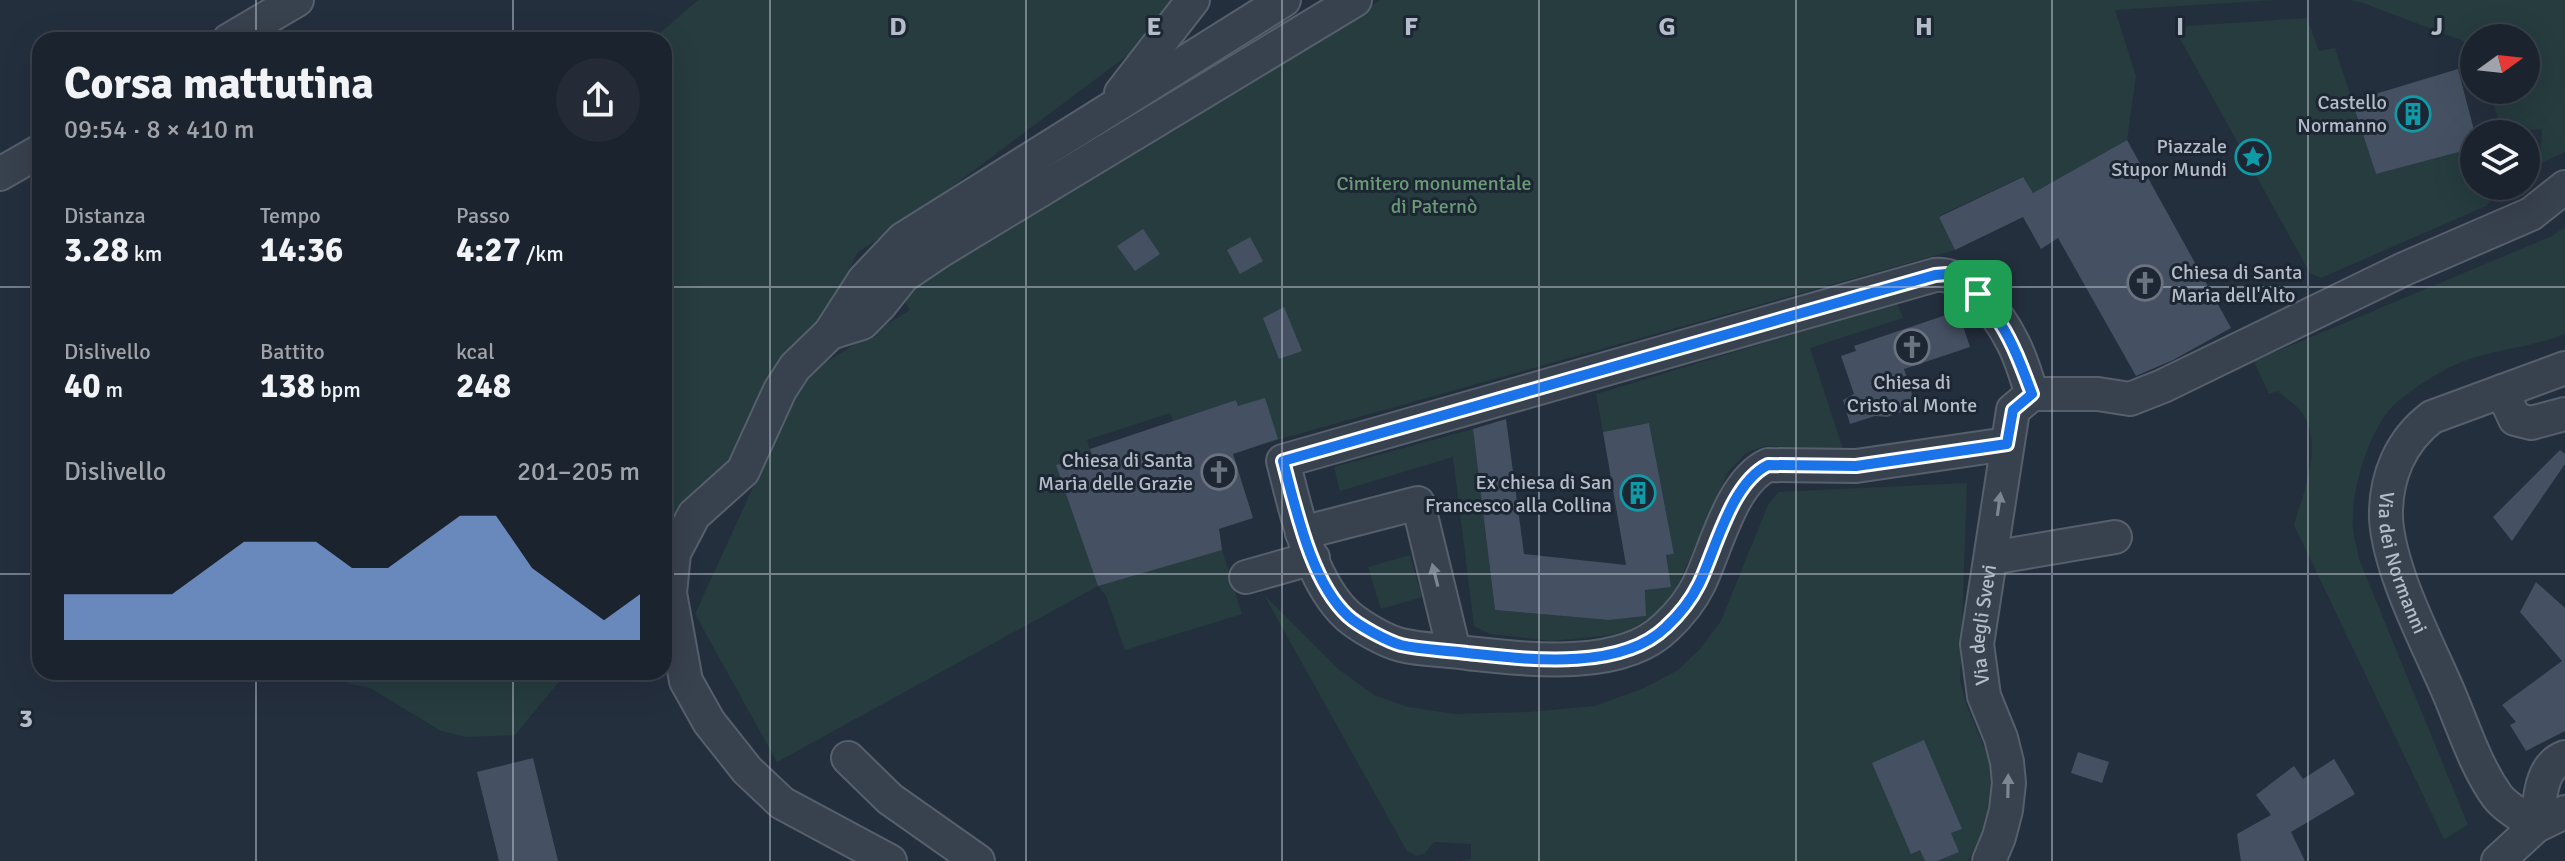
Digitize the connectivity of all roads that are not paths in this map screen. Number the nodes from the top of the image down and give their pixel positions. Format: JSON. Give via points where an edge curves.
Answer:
{"nodes":[{"id":1,"x":297,"y":0,"type":"edge"},
{"id":2,"x":1193,"y":0,"type":"edge"},
{"id":3,"x":1284,"y":0,"type":"edge"},
{"id":4,"x":1355,"y":0,"type":"edge"},
{"id":5,"x":243,"y":32,"type":"edge"},
{"id":6,"x":1106,"y":112,"type":"junction"},
{"id":7,"x":32,"y":156,"type":"edge"},
{"id":8,"x":0,"y":174,"type":"edge"},
{"id":9,"x":2565,"y":187,"type":"edge"},
{"id":10,"x":830,"y":333,"type":"junction"},
{"id":11,"x":2565,"y":368,"type":"edge"},
{"id":12,"x":2502,"y":391,"type":"junction"},
{"id":13,"x":2032,"y":394,"type":"junction"},
{"id":14,"x":2565,"y":414,"type":"edge"},
{"id":15,"x":2007,"y":444,"type":"junction"},
{"id":16,"x":2115,"y":537,"type":"dead end"},
{"id":17,"x":1307,"y":546,"type":"junction"},
{"id":18,"x":1991,"y":558,"type":"junction"},
{"id":19,"x":672,"y":573,"type":"edge"},
{"id":20,"x":1246,"y":577,"type":"dead end"},
{"id":21,"x":672,"y":604,"type":"edge"},
{"id":22,"x":1454,"y":651,"type":"junction"},
{"id":23,"x":2565,"y":757,"type":"edge"},
{"id":24,"x":848,"y":758,"type":"dead end"},
{"id":25,"x":2565,"y":812,"type":"edge"},
{"id":26,"x":2536,"y":826,"type":"junction"},
{"id":27,"x":890,"y":861,"type":"edge"},
{"id":28,"x":978,"y":861,"type":"edge"},
{"id":29,"x":1989,"y":861,"type":"edge"},
{"id":30,"x":2498,"y":861,"type":"edge"}],
"edges":[{"from":1,"to":5,"type":"street"},
{"from":2,"to":6,"type":"street"},
{"from":3,"to":6,"type":"street"},
{"from":4,"to":10,"type":"street","via":[[940,251],[903,276],[862,323]]},
{"from":6,"to":10,"type":"street","via":[[903,239],[864,280]]},
{"from":7,"to":8,"type":"street"},
{"from":9,"to":13,"type":"street","via":[[2531,214],[2130,399]]},
{"from":10,"to":19,"type":"street","via":[[780,390],[743,471],[694,515],[674,553]]},
{"from":11,"to":12,"type":"street","name":"Via dei Normanni"},
{"from":12,"to":14,"type":"street","via":[[2515,419],[2531,423]]},
{"from":12,"to":26,"type":"street","name":"Via dei Normanni","via":[[2432,417],[2415,430],[2391,477],[2386,520],[2405,590],[2482,770],[2499,799]]},
{"from":13,"to":15,"type":"street","name":"Via degli Svevi","via":[[2013,410]]},
{"from":13,"to":17,"type":"street","via":[[2012,341],[1989,307],[1963,283],[1947,274],[1935,275],[1283,461]]},
{"from":18,"to":15,"type":"street","name":"Via degli Svevi","one_way":true},
{"from":15,"to":22,"type":"street","via":[[1856,466],[1768,465],[1738,495],[1698,585],[1664,630],[1635,646],[1595,657],[1541,660]]},
{"from":16,"to":18,"type":"street"},
{"from":17,"to":20,"type":"street"},
{"from":17,"to":22,"type":"street","via":[[1323,583],[1348,616],[1400,645]]},
{"from":22,"to":17,"type":"street","one_way":true,"via":[[1418,503]]},
{"from":29,"to":18,"type":"street","name":"Via degli Svevi","one_way":true,"via":[[2009,783],[2001,738],[1984,696],[1977,644]]},
{"from":21,"to":27,"type":"street","via":[[686,681],[709,722],[747,770],[782,803]]},
{"from":23,"to":26,"type":"street","via":[[2546,773]]},
{"from":24,"to":28,"type":"street","via":[[890,799]]},
{"from":25,"to":26,"type":"street"},
{"from":26,"to":30,"type":"street"}]}
